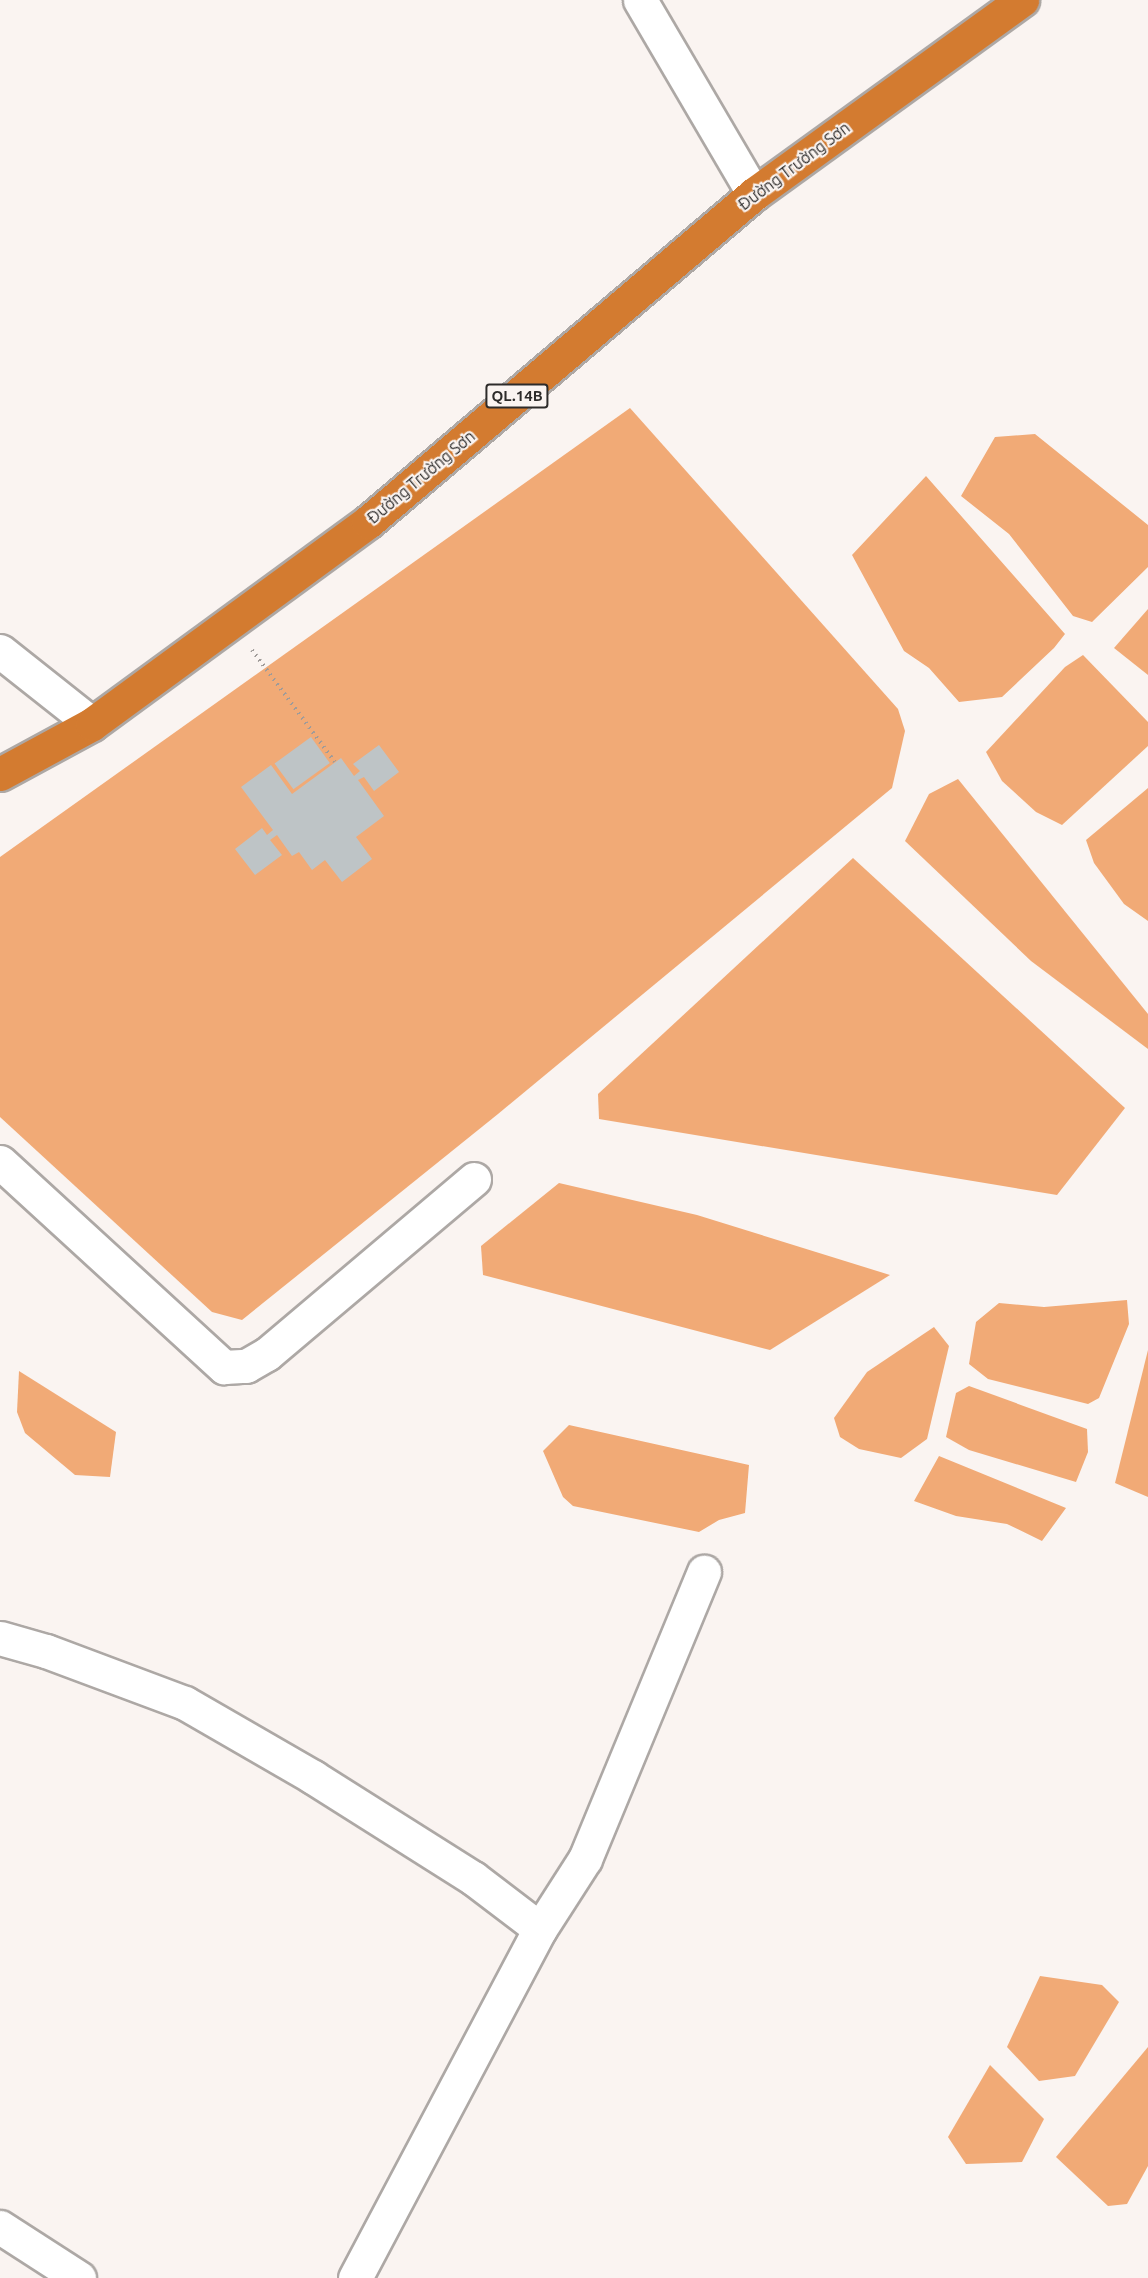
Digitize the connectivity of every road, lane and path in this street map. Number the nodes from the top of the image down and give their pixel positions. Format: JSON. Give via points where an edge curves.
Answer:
{"nodes":[{"id":1,"x":640,"y":0,"type":"edge"},
{"id":2,"x":1022,"y":0,"type":"edge"},
{"id":3,"x":754,"y":194,"type":"junction"},
{"id":4,"x":231,"y":623,"type":"junction"},
{"id":5,"x":0,"y":651,"type":"edge"},
{"id":6,"x":92,"y":724,"type":"junction"},
{"id":7,"x":335,"y":762,"type":"dead end"},
{"id":8,"x":0,"y":774,"type":"edge"},
{"id":9,"x":0,"y":1162,"type":"edge"},
{"id":10,"x":474,"y":1179,"type":"dead end"},
{"id":11,"x":704,"y":1572,"type":"dead end"},
{"id":12,"x":0,"y":1638,"type":"edge"},
{"id":13,"x":540,"y":1929,"type":"junction"},
{"id":14,"x":0,"y":2227,"type":"edge"},
{"id":15,"x":79,"y":2278,"type":"edge"},
{"id":16,"x":355,"y":2278,"type":"edge"}],
"edges":[{"from":1,"to":3,"type":"street"},
{"from":2,"to":3,"type":"highway","name":"Đường Trường Sơn","number":"QL.14B"},
{"from":3,"to":4,"type":"highway","name":"Đường Trường Sơn","number":"QL.14B","via":[[368,522]]},
{"from":4,"to":6,"type":"highway","name":"Đường Trường Sơn","number":"QL.14B"},
{"from":4,"to":7,"type":"path"},
{"from":5,"to":6,"type":"street"},
{"from":6,"to":8,"type":"highway","name":"Đường Trường Sơn","number":"QL.14B"},
{"from":9,"to":10,"type":"street","via":[[224,1367],[246,1366],[267,1354]]},
{"from":11,"to":13,"type":"street","via":[[585,1859]]},
{"from":12,"to":13,"type":"street","via":[[185,1703],[313,1777],[473,1878]]},
{"from":13,"to":16,"type":"street"},
{"from":14,"to":15,"type":"street"}]}
